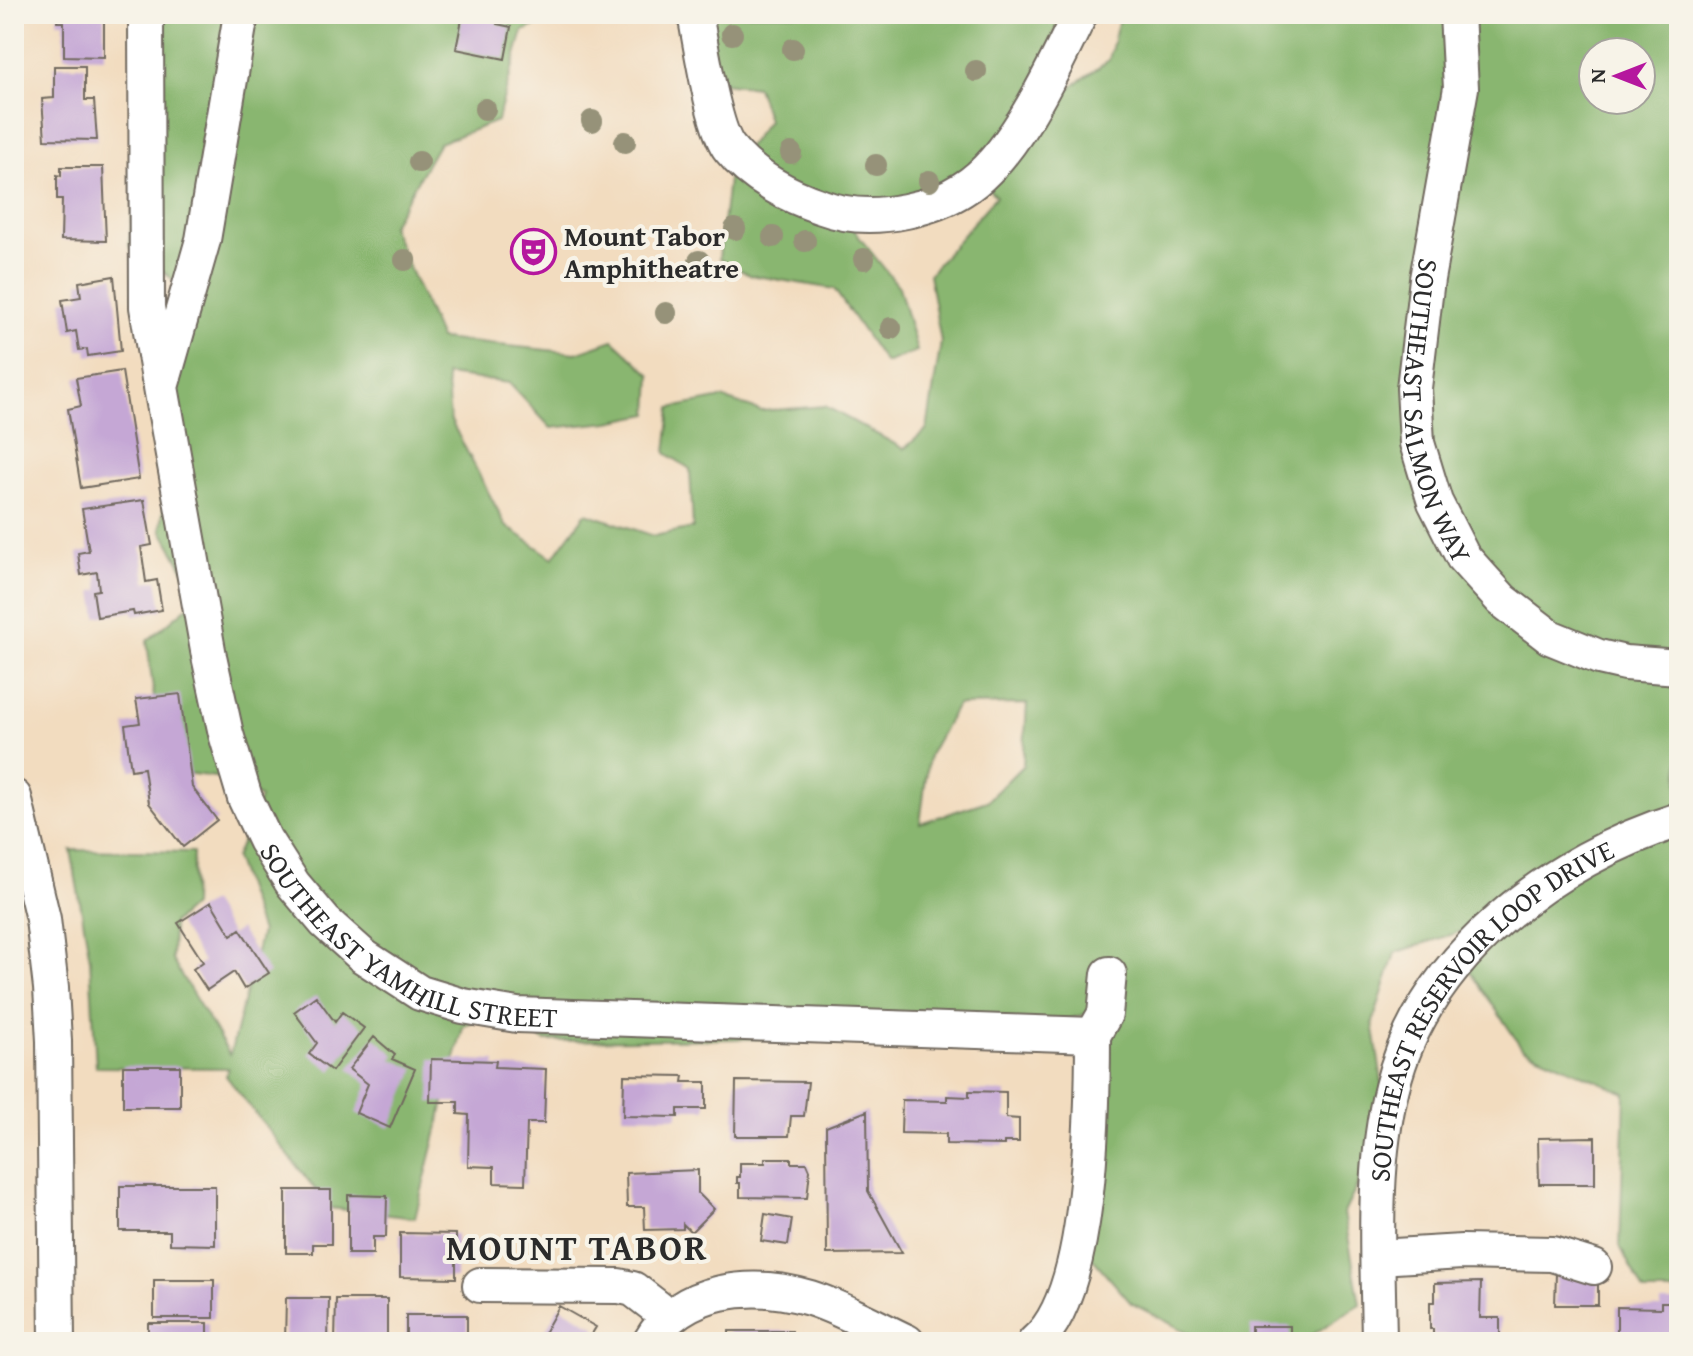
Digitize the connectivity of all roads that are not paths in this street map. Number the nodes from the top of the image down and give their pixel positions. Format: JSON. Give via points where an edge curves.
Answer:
{"nodes":[{"id":1,"x":146,"y":14,"type":"edge"},
{"id":2,"x":241,"y":14,"type":"edge"},
{"id":3,"x":695,"y":14,"type":"edge"},
{"id":4,"x":1080,"y":14,"type":"edge"},
{"id":5,"x":1457,"y":14,"type":"edge"},
{"id":6,"x":161,"y":387,"type":"junction"},
{"id":7,"x":1679,"y":667,"type":"edge"},
{"id":8,"x":14,"y":797,"type":"edge"},
{"id":9,"x":1679,"y":820,"type":"edge"},
{"id":10,"x":1109,"y":974,"type":"dead end"},
{"id":11,"x":1093,"y":1035,"type":"junction"},
{"id":12,"x":1378,"y":1257,"type":"junction"},
{"id":13,"x":1594,"y":1267,"type":"dead end"},
{"id":14,"x":480,"y":1285,"type":"dead end"},
{"id":15,"x":659,"y":1329,"type":"edge"},
{"id":16,"x":57,"y":1342,"type":"edge"},
{"id":17,"x":907,"y":1342,"type":"edge"},
{"id":18,"x":1035,"y":1342,"type":"edge"},
{"id":19,"x":1379,"y":1342,"type":"edge"}],
"edges":[{"from":1,"to":6,"type":"street","via":[[147,307]]},
{"from":2,"to":6,"type":"street","name":"SOUTHEAST YAMHILL STREET","via":[[203,240]]},
{"from":3,"to":4,"type":"street","via":[[729,149],[799,199],[849,215],[918,208],[964,189],[1000,154],[1034,104]]},
{"from":5,"to":7,"type":"street","name":"SOUTHEAST SALMON WAY","via":[[1461,88],[1427,279],[1414,388],[1417,443],[1435,502],[1463,557],[1502,600],[1550,637],[1599,657]]},
{"from":6,"to":11,"type":"street","name":"SOUTHEAST YAMHILL STREET","via":[[209,656],[245,798],[293,884],[325,922],[380,969],[439,1000],[517,1015]]},
{"from":8,"to":16,"type":"street","via":[[43,919],[51,988]]},
{"from":9,"to":12,"type":"street","name":"SOUTHEAST RESERVOIR LOOP DRIVE","via":[[1610,846],[1523,900],[1440,986],[1408,1041],[1391,1087],[1382,1143]]},
{"from":10,"to":11,"type":"street","via":[[1105,1014]]},
{"from":11,"to":18,"type":"street","via":[[1090,1143],[1077,1260],[1061,1306]]},
{"from":12,"to":13,"type":"street","via":[[1552,1254]]},
{"from":12,"to":19,"type":"street","name":"SOUTHEAST RESERVOIR LOOP DRIVE"},
{"from":14,"to":15,"type":"street","via":[[633,1289]]},
{"from":15,"to":17,"type":"street","via":[[697,1299],[760,1291],[826,1304]]}]}
